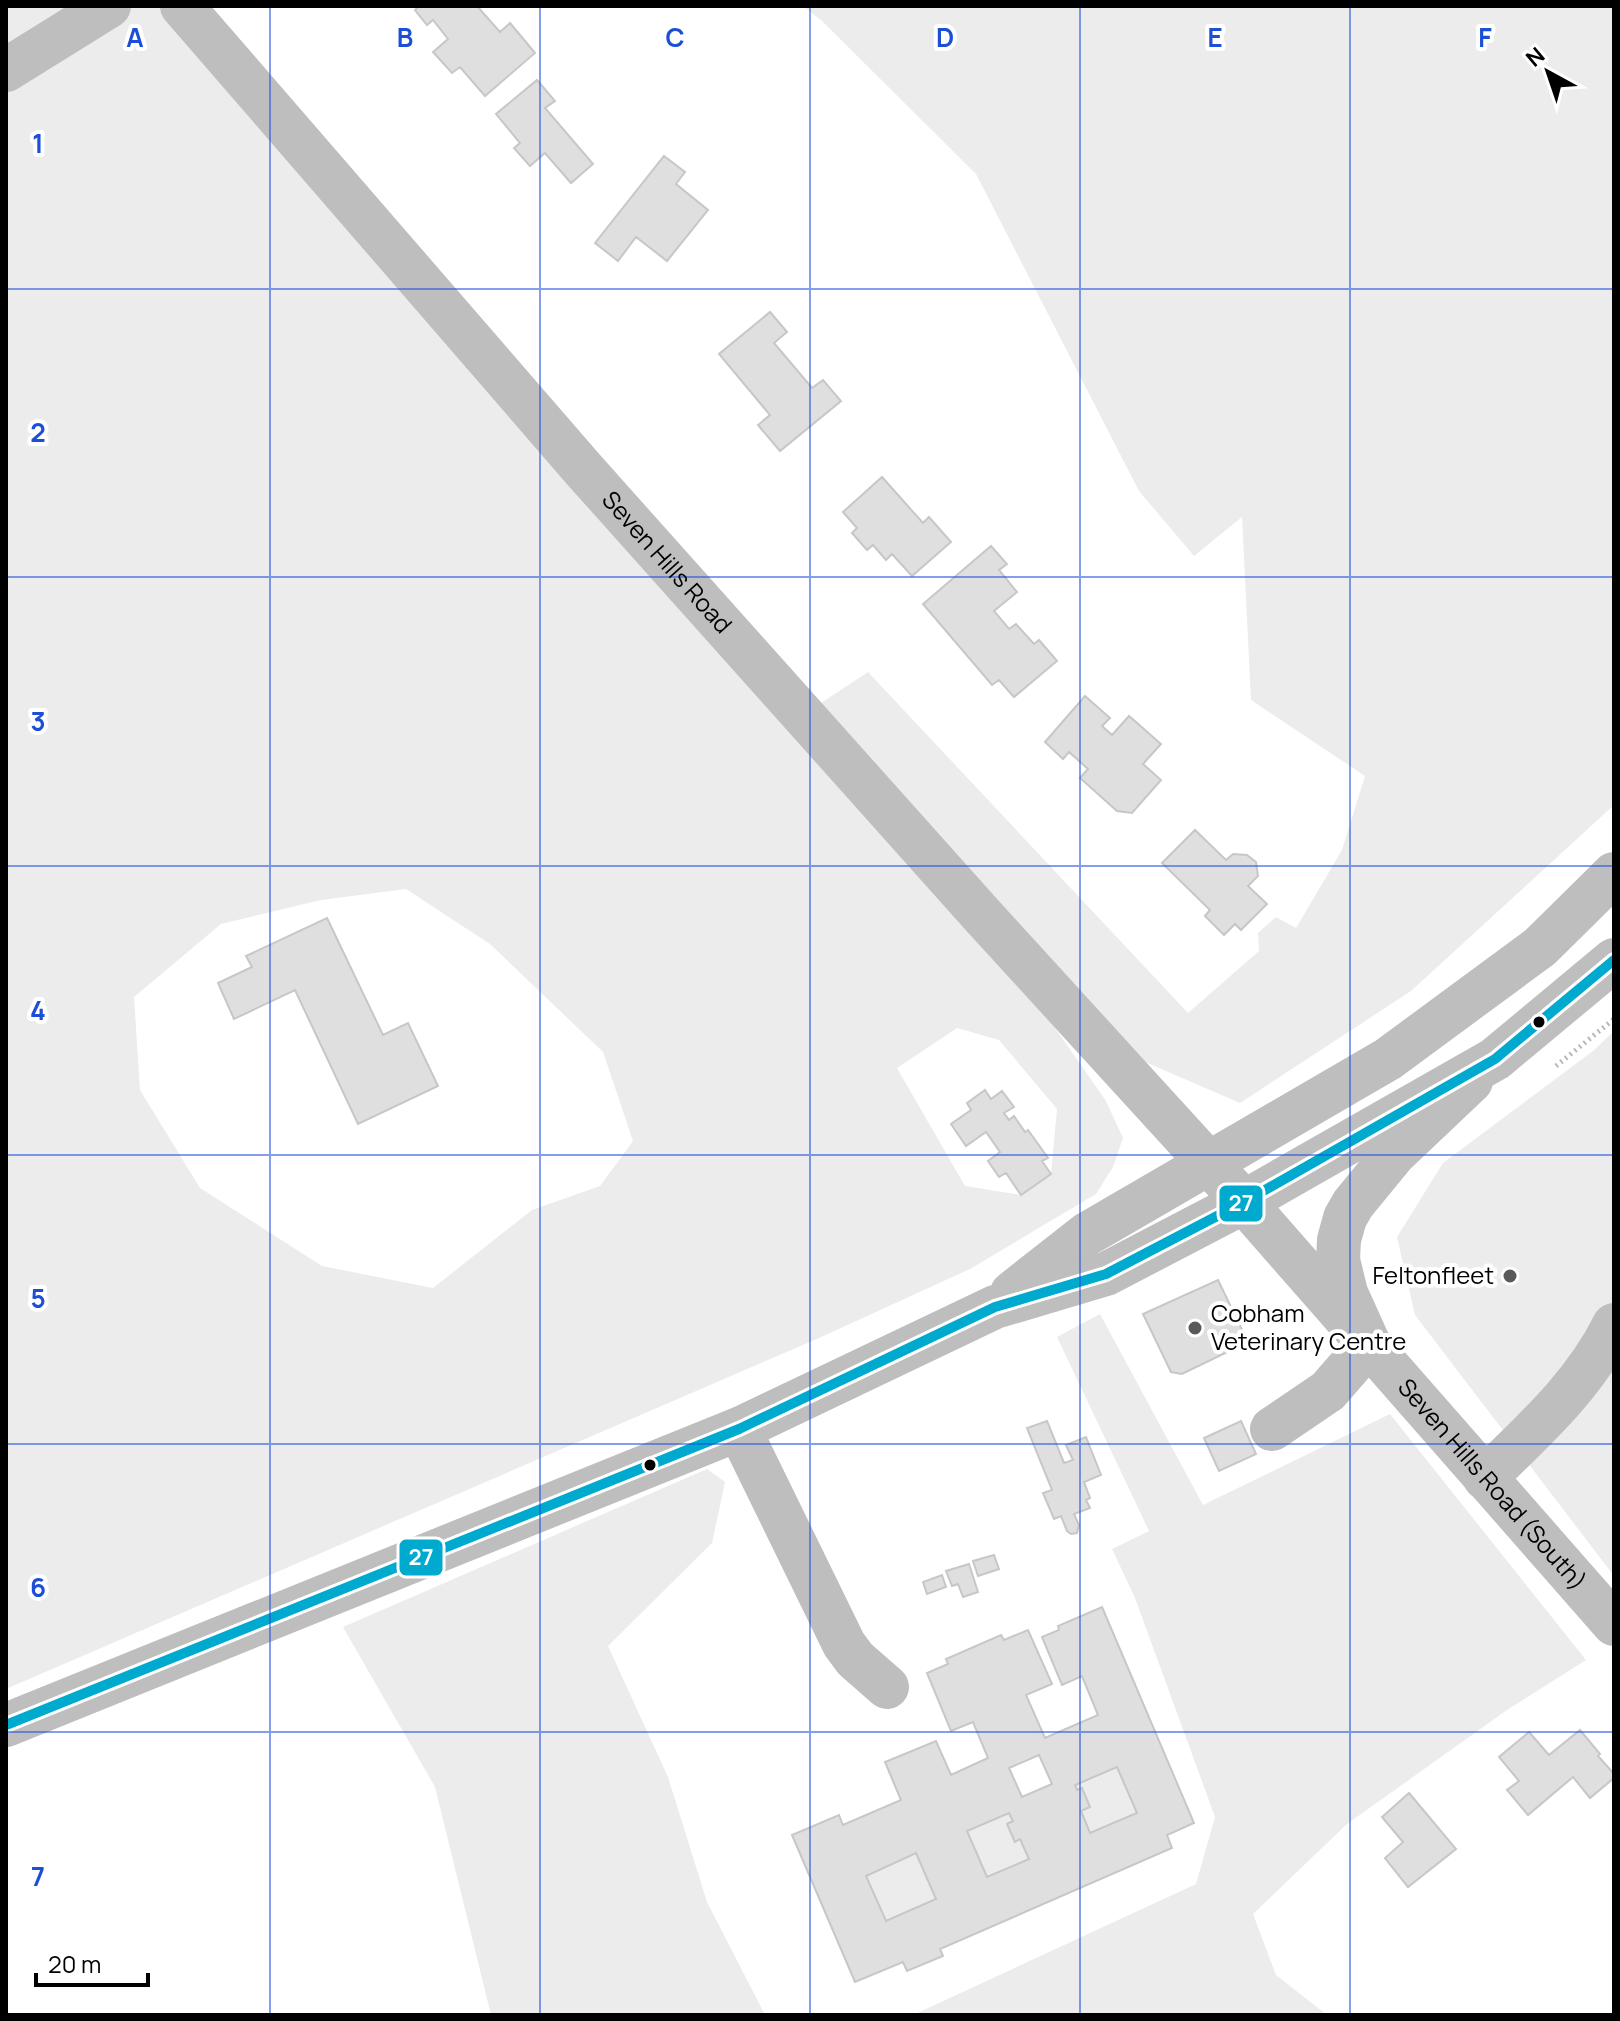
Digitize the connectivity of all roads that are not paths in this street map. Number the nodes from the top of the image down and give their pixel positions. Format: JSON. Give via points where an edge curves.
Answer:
{"nodes":[{"id":1,"x":109,"y":6,"type":"edge"},
{"id":2,"x":182,"y":6,"type":"edge"},
{"id":3,"x":6,"y":70,"type":"edge"},
{"id":4,"x":1614,"y":874,"type":"edge"},
{"id":5,"x":1614,"y":960,"type":"edge"},
{"id":6,"x":1495,"y":1059,"type":"junction"},
{"id":7,"x":1228,"y":1154,"type":"junction"},
{"id":8,"x":1244,"y":1202,"type":"junction"},
{"id":9,"x":995,"y":1307,"type":"junction"},
{"id":10,"x":1614,"y":1325,"type":"edge"},
{"id":11,"x":1369,"y":1344,"type":"junction"},
{"id":12,"x":739,"y":1429,"type":"junction"},
{"id":13,"x":1272,"y":1429,"type":"dead end"},
{"id":14,"x":1485,"y":1478,"type":"junction"},
{"id":15,"x":1614,"y":1624,"type":"edge"},
{"id":16,"x":887,"y":1687,"type":"dead end"},
{"id":17,"x":6,"y":1725,"type":"edge"}],
"edges":[{"from":1,"to":3,"type":"main road"},
{"from":2,"to":7,"type":"main road","name":"Seven Hills Road","via":[[593,481],[990,924],[1162,1111]]},
{"from":4,"to":7,"type":"main road","via":[[1540,947],[1388,1059]]},
{"from":5,"to":6,"type":"main road"},
{"from":6,"to":8,"type":"main road"},
{"from":6,"to":11,"type":"main road","via":[[1394,1154],[1345,1218],[1338,1260]]},
{"from":7,"to":8,"type":"main road","name":"Seven Hills Road"},
{"from":7,"to":9,"type":"main road","via":[[1087,1234]]},
{"from":8,"to":9,"type":"main road","via":[[1106,1274]]},
{"from":8,"to":11,"type":"main road","name":"Seven Hills Road (South)"},
{"from":9,"to":12,"type":"main road"},
{"from":10,"to":14,"type":"main road","via":[[1573,1389]]},
{"from":11,"to":13,"type":"main road","via":[[1328,1391]]},
{"from":11,"to":14,"type":"main road","name":"Seven Hills Road (South)"},
{"from":12,"to":16,"type":"main road","via":[[844,1644]]},
{"from":12,"to":17,"type":"main road"},
{"from":14,"to":15,"type":"main road","name":"Seven Hills Road (South)"}]}
